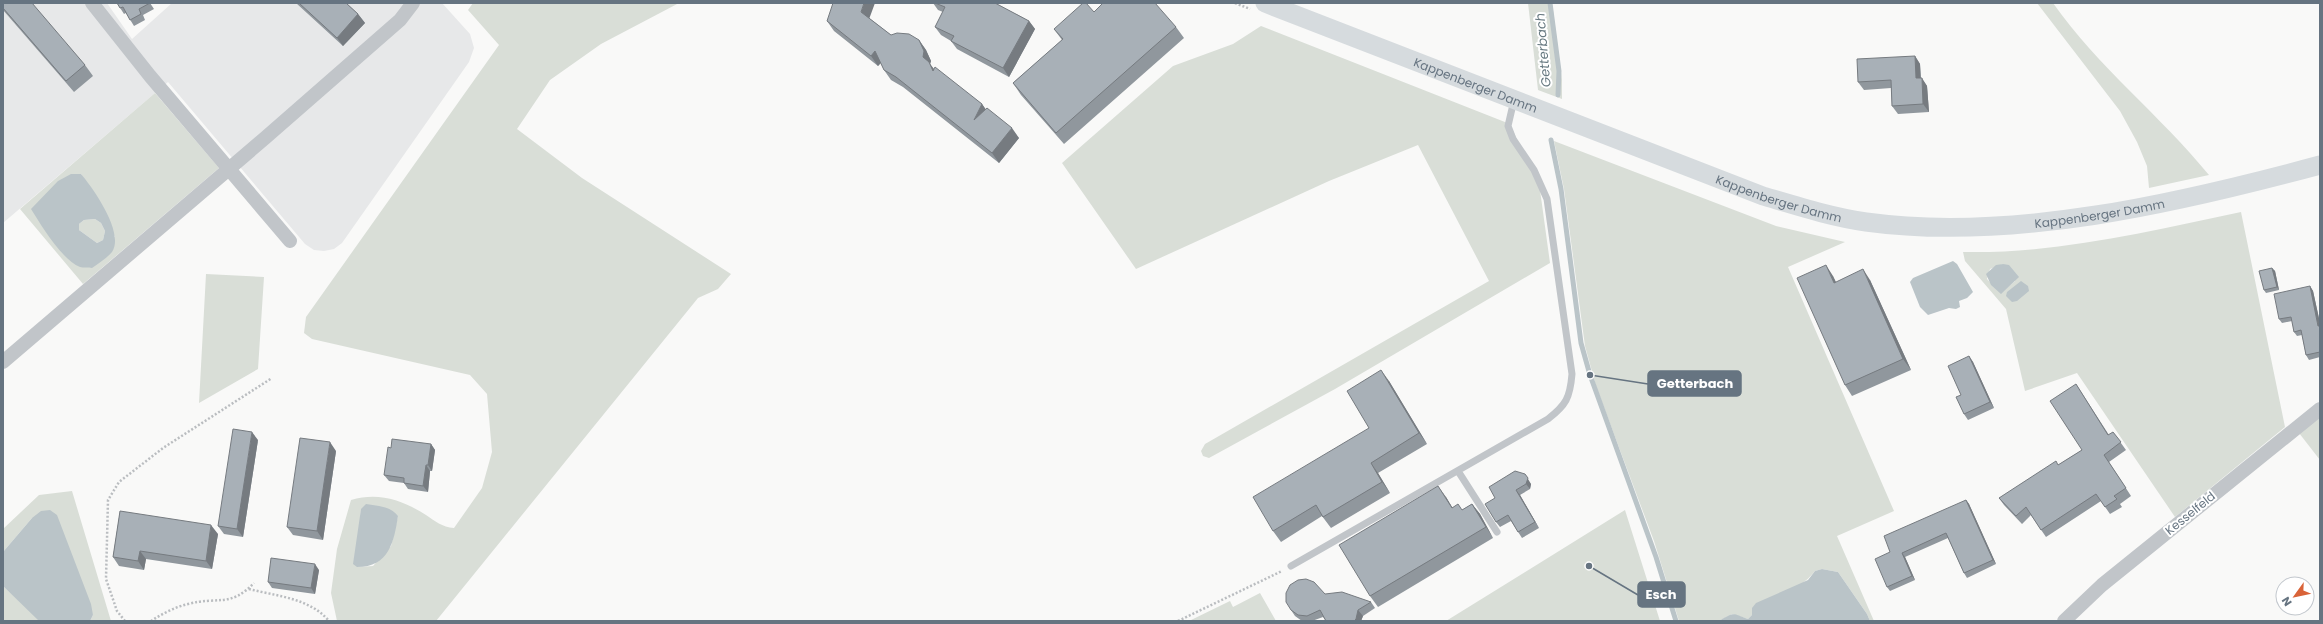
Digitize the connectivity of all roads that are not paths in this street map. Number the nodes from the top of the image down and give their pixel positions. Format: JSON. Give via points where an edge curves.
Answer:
{"nodes":[{"id":1,"x":92,"y":3,"type":"edge"},
{"id":2,"x":413,"y":3,"type":"edge"},
{"id":3,"x":1260,"y":7,"type":"edge"},
{"id":4,"x":1514,"y":100,"type":"junction"},
{"id":5,"x":2320,"y":165,"type":"edge"},
{"id":6,"x":229,"y":170,"type":"junction"},
{"id":7,"x":290,"y":241,"type":"dead end"},
{"id":8,"x":3,"y":362,"type":"edge"},
{"id":9,"x":2320,"y":409,"type":"edge"},
{"id":10,"x":1458,"y":471,"type":"junction"},
{"id":11,"x":1497,"y":532,"type":"dead end"},
{"id":12,"x":1291,"y":566,"type":"road end"},
{"id":13,"x":2064,"y":621,"type":"edge"}],
"edges":[{"from":1,"to":6,"type":"street"},
{"from":2,"to":6,"type":"street","via":[[400,20]]},
{"from":3,"to":4,"type":"main road","name":"Kappenberger Damm"},
{"from":4,"to":5,"type":"main road","name":"Kappenberger Damm","via":[[1763,196],[1810,210],[1866,222],[1954,228],[2015,224],[2114,211],[2195,196]]},
{"from":4,"to":10,"type":"lane","via":[[1508,126],[1513,139],[1534,170],[1547,199],[1572,374],[1571,391],[1563,407],[1548,419]]},
{"from":6,"to":7,"type":"street"},
{"from":6,"to":8,"type":"street"},
{"from":9,"to":13,"type":"street","name":"Kesselfeld","via":[[2102,585]]},
{"from":10,"to":11,"type":"lane"},
{"from":10,"to":12,"type":"lane"}]}
